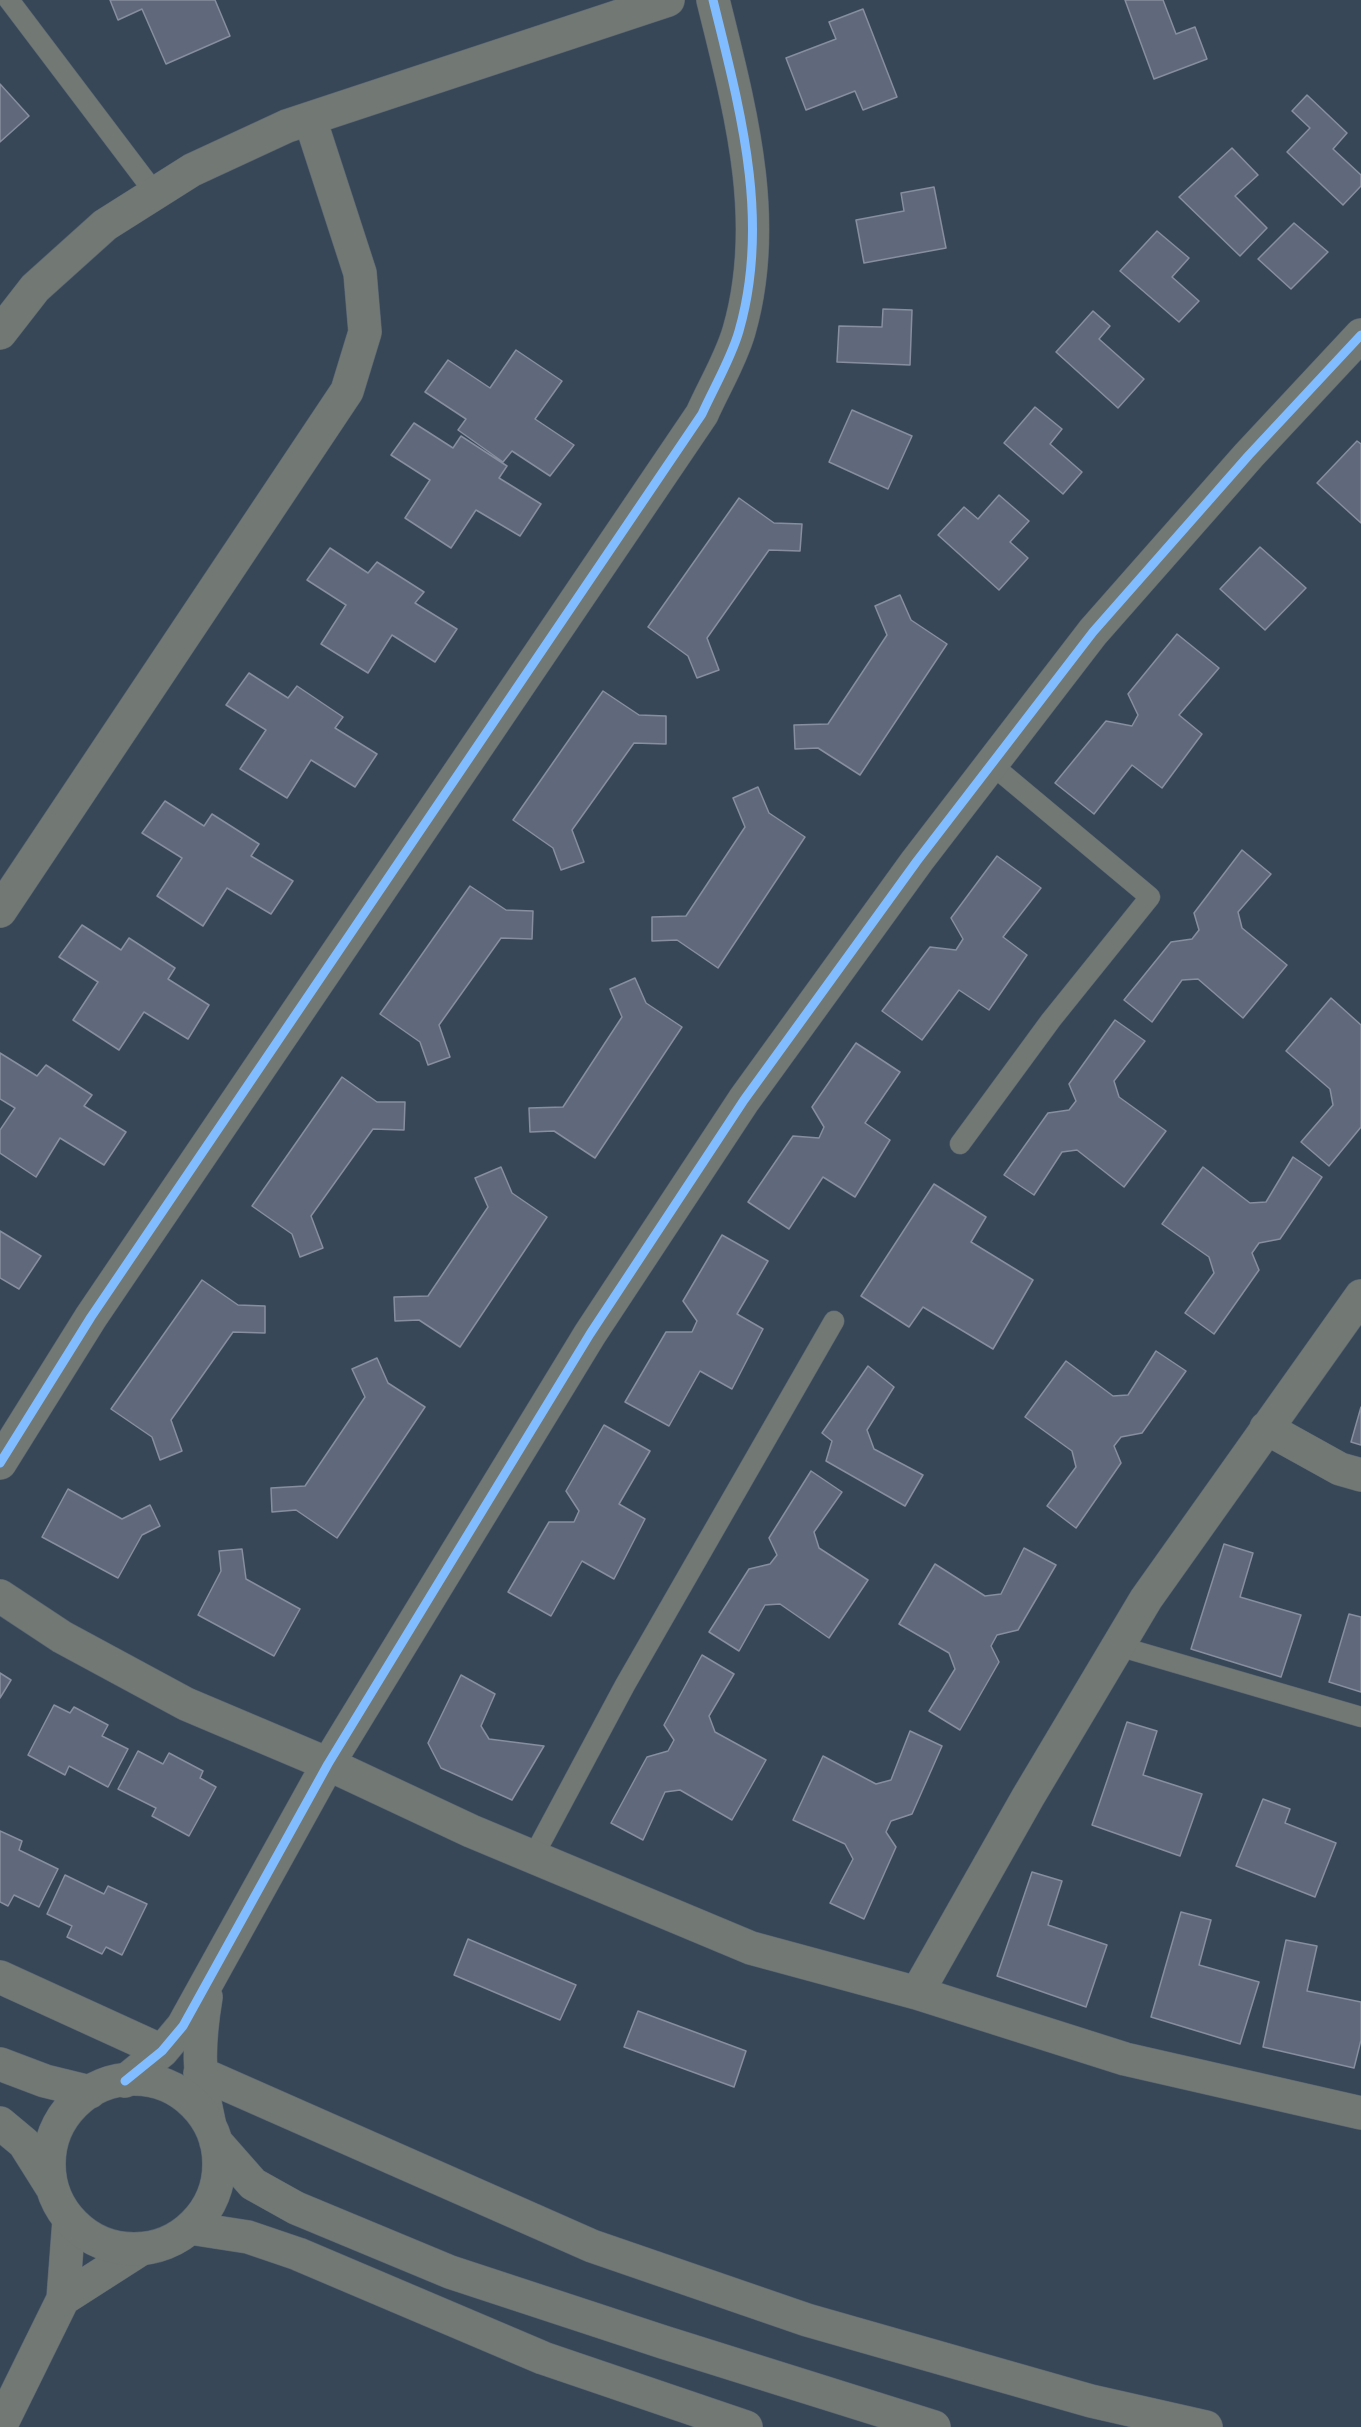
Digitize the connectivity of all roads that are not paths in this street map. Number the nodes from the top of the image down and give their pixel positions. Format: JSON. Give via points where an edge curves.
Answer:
{"nodes":[{"id":1,"x":9,"y":0,"type":"edge"},
{"id":2,"x":668,"y":0,"type":"edge"},
{"id":3,"x":713,"y":0,"type":"edge"},
{"id":4,"x":310,"y":119,"type":"junction"},
{"id":5,"x":156,"y":193,"type":"junction"},
{"id":6,"x":0,"y":333,"type":"edge"},
{"id":7,"x":1361,"y":335,"type":"edge"},
{"id":8,"x":991,"y":764,"type":"junction"},
{"id":9,"x":0,"y":911,"type":"edge"},
{"id":10,"x":960,"y":1144,"type":"dead end"},
{"id":11,"x":1361,"y":1296,"type":"edge"},
{"id":12,"x":834,"y":1321,"type":"dead end"},
{"id":13,"x":1266,"y":1428,"type":"junction"},
{"id":14,"x":0,"y":1463,"type":"edge"},
{"id":15,"x":1361,"y":1475,"type":"edge"},
{"id":16,"x":0,"y":1596,"type":"edge"},
{"id":17,"x":1118,"y":1646,"type":"junction"},
{"id":18,"x":1361,"y":1717,"type":"edge"},
{"id":19,"x":328,"y":1764,"type":"junction"},
{"id":20,"x":533,"y":1857,"type":"junction"},
{"id":21,"x":0,"y":1977,"type":"edge"},
{"id":22,"x":208,"y":1983,"type":"junction"},
{"id":23,"x":917,"y":1993,"type":"junction"},
{"id":24,"x":162,"y":2051,"type":"junction"},
{"id":25,"x":0,"y":2064,"type":"edge"},
{"id":26,"x":200,"y":2073,"type":"junction"},
{"id":27,"x":125,"y":2081,"type":"junction"},
{"id":28,"x":90,"y":2092,"type":"junction"},
{"id":29,"x":1361,"y":2113,"type":"edge"},
{"id":30,"x":0,"y":2123,"type":"edge"},
{"id":31,"x":212,"y":2132,"type":"junction"},
{"id":32,"x":53,"y":2188,"type":"junction"},
{"id":33,"x":69,"y":2220,"type":"junction"},
{"id":34,"x":190,"y":2228,"type":"junction"},
{"id":35,"x":141,"y":2249,"type":"junction"},
{"id":36,"x":63,"y":2299,"type":"junction"},
{"id":37,"x":0,"y":2427,"type":"edge"},
{"id":38,"x":746,"y":2427,"type":"edge"},
{"id":39,"x":934,"y":2427,"type":"edge"},
{"id":40,"x":1206,"y":2427,"type":"edge"}],
"edges":[{"from":1,"to":5,"type":"lane"},
{"from":2,"to":4,"type":"street"},
{"from":3,"to":14,"type":"street","via":[[738,99],[751,177],[754,245],[739,332],[702,414],[92,1317]]},
{"from":4,"to":5,"type":"street","via":[[192,170]]},
{"from":4,"to":9,"type":"street","via":[[360,273],[365,332],[347,391]]},
{"from":5,"to":6,"type":"street","via":[[105,225],[34,288]]},
{"from":7,"to":8,"type":"street","via":[[1093,632]]},
{"from":8,"to":10,"type":"lane","via":[[1150,897],[1051,1020]]},
{"from":8,"to":19,"type":"street","via":[[744,1100],[590,1334]]},
{"from":11,"to":13,"type":"street"},
{"from":12,"to":20,"type":"lane","via":[[625,1685]]},
{"from":13,"to":15,"type":"street","via":[[1340,1469]]},
{"from":13,"to":17,"type":"street","via":[[1146,1599]]},
{"from":16,"to":19,"type":"street","via":[[62,1637],[186,1704]]},
{"from":17,"to":18,"type":"lane"},
{"from":17,"to":23,"type":"street"},
{"from":19,"to":20,"type":"street"},
{"from":19,"to":22,"type":"street"},
{"from":20,"to":23,"type":"street","via":[[751,1948]]},
{"from":21,"to":24,"type":"street"},
{"from":22,"to":24,"type":"street","via":[[183,2026]]},
{"from":22,"to":26,"type":"street","via":[[200,2033]]},
{"from":23,"to":29,"type":"street","via":[[1125,2059]]},
{"from":24,"to":27,"type":"street"},
{"from":25,"to":28,"type":"street"},
{"from":26,"to":31,"type":"street"},
{"from":26,"to":40,"type":"street","via":[[592,2246],[807,2320],[1090,2401]]},
{"from":27,"to":28,"type":"street"},
{"from":27,"to":31,"type":"street","via":[[137,2079],[166,2085],[190,2100]]},
{"from":28,"to":32,"type":"street","via":[[63,2117],[51,2144],[48,2170]]},
{"from":30,"to":32,"type":"street","via":[[24,2143]]},
{"from":31,"to":34,"type":"street","via":[[218,2149],[218,2179],[208,2206]]},
{"from":31,"to":39,"type":"street","via":[[254,2184],[296,2208],[450,2272]]},
{"from":32,"to":33,"type":"street","via":[[54,2197]]},
{"from":33,"to":35,"type":"street","via":[[89,2237],[114,2247]]},
{"from":33,"to":36,"type":"street"},
{"from":34,"to":35,"type":"street","via":[[167,2243]]},
{"from":34,"to":38,"type":"street","via":[[248,2237],[298,2254],[543,2358]]},
{"from":35,"to":36,"type":"street"},
{"from":36,"to":37,"type":"street"}]}
